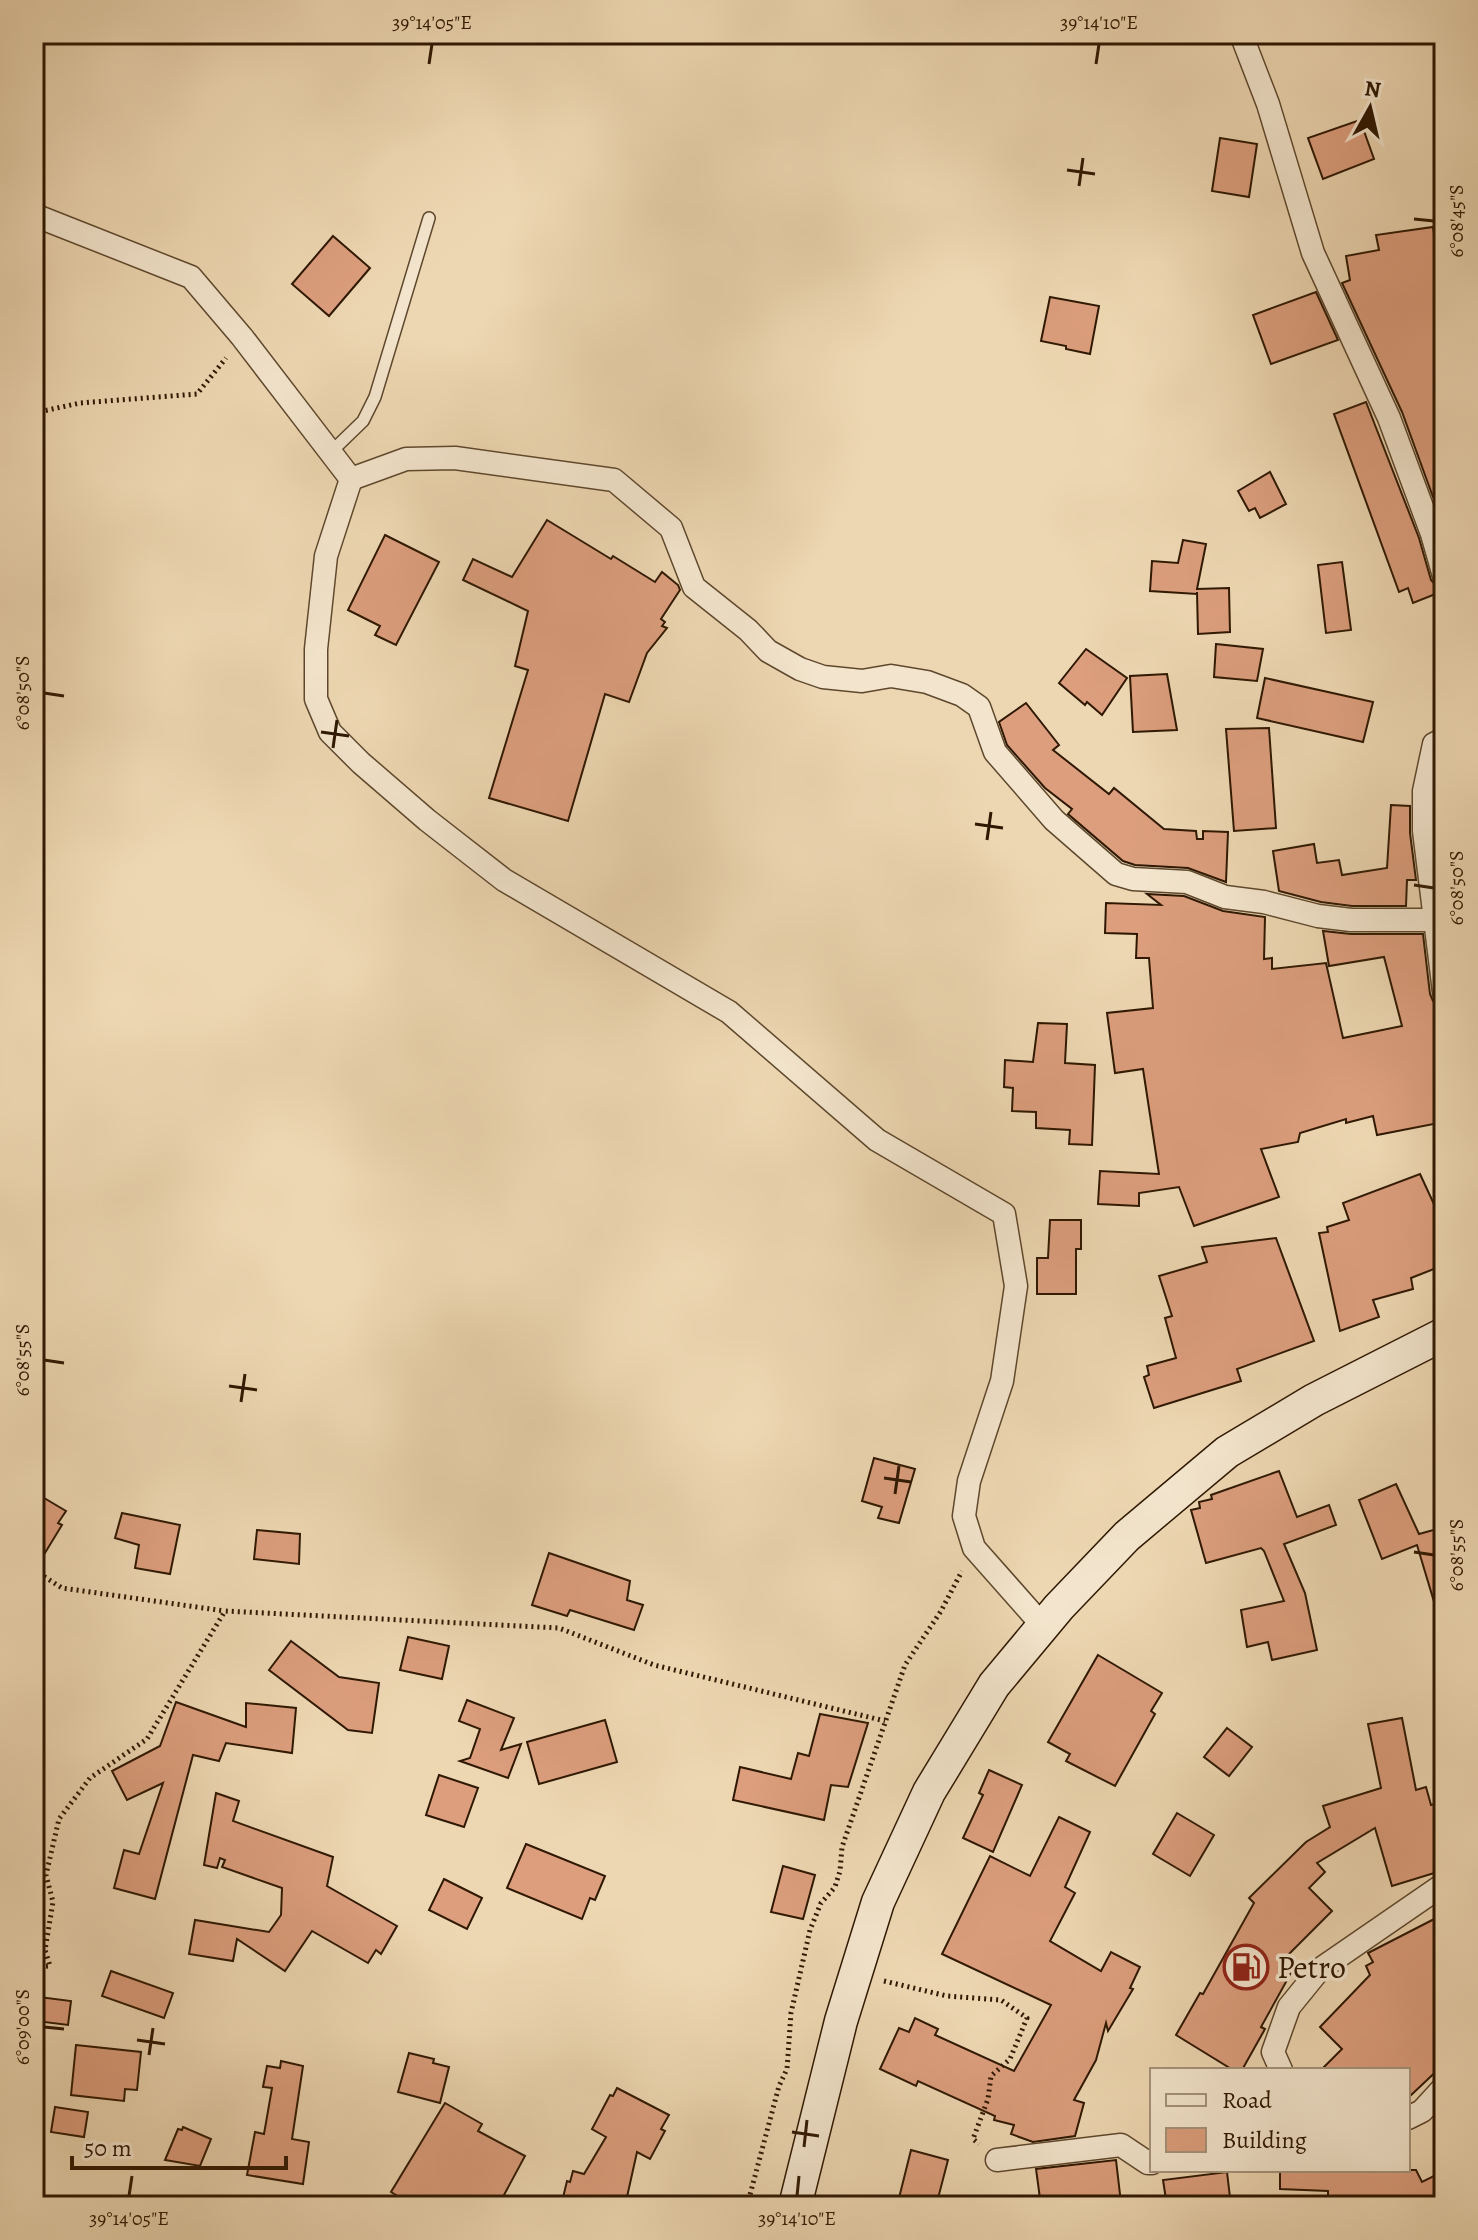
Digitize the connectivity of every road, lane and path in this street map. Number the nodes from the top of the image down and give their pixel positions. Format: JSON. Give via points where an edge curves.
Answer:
{"nodes":[{"id":1,"x":1241,"y":34,"type":"edge"},
{"id":2,"x":34,"y":215,"type":"edge"},
{"id":3,"x":429,"y":218,"type":"dead end"},
{"id":4,"x":242,"y":337,"type":"junction"},
{"id":5,"x":34,"y":413,"type":"edge"},
{"id":6,"x":331,"y":452,"type":"junction"},
{"id":7,"x":351,"y":479,"type":"junction"},
{"id":8,"x":1444,"y":576,"type":"edge"},
{"id":9,"x":1444,"y":739,"type":"edge"},
{"id":10,"x":1434,"y":920,"type":"junction"},
{"id":11,"x":1444,"y":992,"type":"edge"},
{"id":12,"x":1444,"y":1334,"type":"edge"},
{"id":13,"x":974,"y":1548,"type":"junction"},
{"id":14,"x":34,"y":1570,"type":"edge"},
{"id":15,"x":225,"y":1611,"type":"junction"},
{"id":16,"x":1043,"y":1626,"type":"junction"},
{"id":17,"x":885,"y":1721,"type":"junction"},
{"id":18,"x":34,"y":1873,"type":"edge"},
{"id":19,"x":46,"y":1875,"type":"junction"},
{"id":20,"x":1444,"y":1884,"type":"edge"},
{"id":21,"x":34,"y":1967,"type":"edge"},
{"id":22,"x":856,"y":1974,"type":"junction"},
{"id":23,"x":1280,"y":2068,"type":"edge"},
{"id":24,"x":1444,"y":2087,"type":"edge"},
{"id":25,"x":1410,"y":2117,"type":"edge"},
{"id":26,"x":997,"y":2160,"type":"joint"},
{"id":27,"x":1150,"y":2163,"type":"edge"},
{"id":28,"x":747,"y":2206,"type":"edge"},
{"id":29,"x":795,"y":2206,"type":"edge"}],
"edges":[{"from":1,"to":8,"type":"street","via":[[1313,253],[1389,418]]},
{"from":2,"to":4,"type":"street","via":[[191,277]]},
{"from":3,"to":6,"type":"lane","via":[[375,397],[363,421]]},
{"from":4,"to":5,"type":"path","via":[[197,394],[80,403]]},
{"from":4,"to":6,"type":"street"},
{"from":6,"to":7,"type":"street"},
{"from":7,"to":10,"type":"street","via":[[406,459],[455,458],[614,480],[671,528],[694,587],[768,651],[823,677],[862,681],[891,676],[927,682],[979,707],[995,752],[1054,820],[1116,874],[1187,882],[1225,897],[1318,916]]},
{"from":7,"to":13,"type":"street","via":[[326,556],[316,649],[316,699],[330,732],[504,880],[729,1012],[877,1140],[1004,1214],[1016,1286],[1002,1381],[969,1481],[964,1516]]},
{"from":9,"to":10,"type":"street","via":[[1434,744],[1424,791]]},
{"from":10,"to":11,"type":"street"},
{"from":12,"to":16,"type":"main road","via":[[1314,1400],[1227,1452],[1127,1536]]},
{"from":13,"to":16,"type":"street"},
{"from":13,"to":17,"type":"path","via":[[905,1665]]},
{"from":14,"to":15,"type":"path","via":[[62,1588]]},
{"from":15,"to":17,"type":"path","via":[[559,1628],[654,1665]]},
{"from":15,"to":19,"type":"path","via":[[147,1739],[90,1778],[59,1819]]},
{"from":16,"to":22,"type":"main road","via":[[994,1685],[929,1792],[878,1902]]},
{"from":17,"to":28,"type":"path","via":[[842,1847],[835,1887],[821,1903],[810,1930],[791,2013],[787,2069]]},
{"from":18,"to":19,"type":"path"},
{"from":19,"to":21,"type":"path","via":[[53,1902],[45,1950],[50,1966]]},
{"from":20,"to":23,"type":"street","via":[[1319,1970],[1289,2007],[1273,2052]]},
{"from":22,"to":26,"type":"path","via":[[947,1996],[1001,2000],[1027,2018],[1010,2059],[991,2076],[973,2139]]},
{"from":22,"to":29,"type":"main road"},
{"from":24,"to":25,"type":"street"},
{"from":26,"to":27,"type":"street","via":[[1121,2145]]}]}
